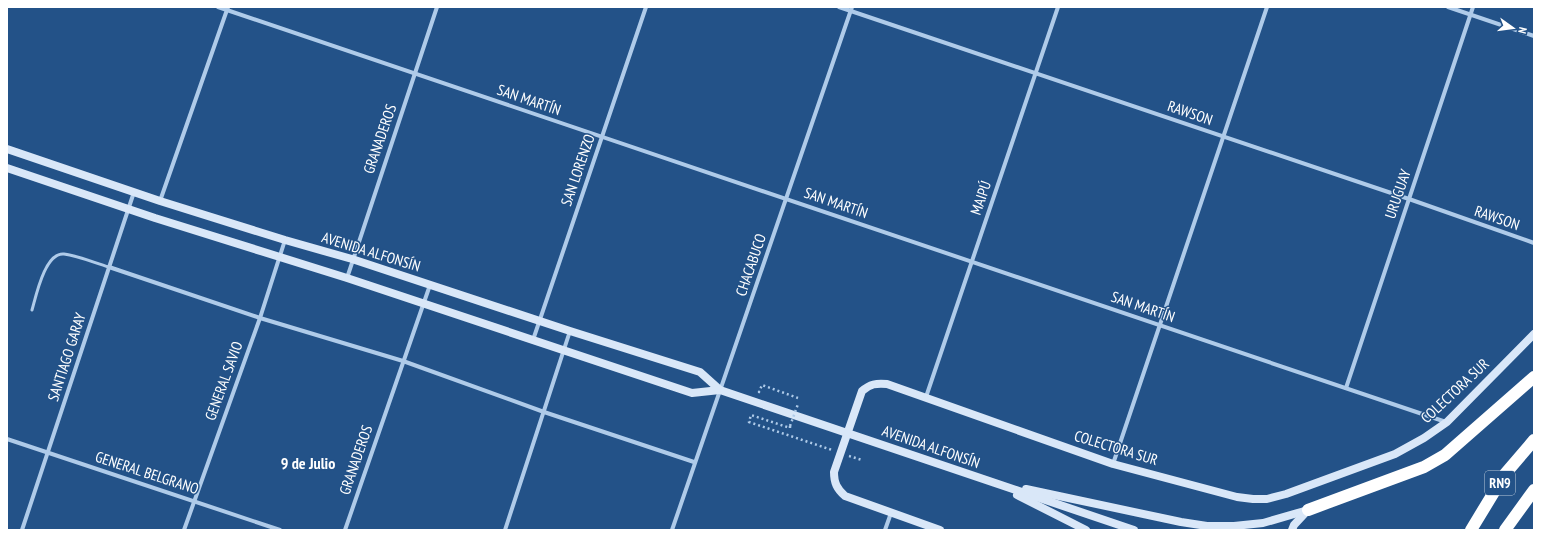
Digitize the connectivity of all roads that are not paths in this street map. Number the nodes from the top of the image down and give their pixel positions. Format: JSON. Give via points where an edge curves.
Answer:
{"nodes":[{"id":1,"x":218,"y":7,"type":"edge"},
{"id":2,"x":437,"y":7,"type":"edge"},
{"id":3,"x":646,"y":7,"type":"edge"},
{"id":4,"x":838,"y":7,"type":"edge"},
{"id":5,"x":1058,"y":7,"type":"edge"},
{"id":6,"x":1266,"y":7,"type":"edge"},
{"id":7,"x":1448,"y":7,"type":"edge"},
{"id":8,"x":1473,"y":7,"type":"edge"},
{"id":9,"x":227,"y":8,"type":"edge"},
{"id":10,"x":851,"y":9,"type":"edge"},
{"id":11,"x":1471,"y":15,"type":"junction"},
{"id":12,"x":1534,"y":36,"type":"edge"},
{"id":13,"x":414,"y":73,"type":"junction"},
{"id":14,"x":1035,"y":73,"type":"junction"},
{"id":15,"x":1223,"y":136,"type":"junction"},
{"id":16,"x":602,"y":137,"type":"junction"},
{"id":17,"x":7,"y":149,"type":"edge"},
{"id":18,"x":7,"y":168,"type":"edge"},
{"id":19,"x":134,"y":192,"type":"junction"},
{"id":20,"x":786,"y":199,"type":"junction"},
{"id":21,"x":1409,"y":199,"type":"junction"},
{"id":22,"x":160,"y":201,"type":"junction"},
{"id":23,"x":128,"y":208,"type":"junction"},
{"id":24,"x":284,"y":240,"type":"junction"},
{"id":25,"x":1534,"y":243,"type":"edge"},
{"id":26,"x":279,"y":258,"type":"junction"},
{"id":27,"x":352,"y":259,"type":"junction"},
{"id":28,"x":972,"y":262,"type":"junction"},
{"id":29,"x":109,"y":267,"type":"junction"},
{"id":30,"x":346,"y":278,"type":"junction"},
{"id":31,"x":430,"y":285,"type":"junction"},
{"id":32,"x":423,"y":304,"type":"junction"},
{"id":33,"x":32,"y":310,"type":"dead end"},
{"id":34,"x":260,"y":318,"type":"junction"},
{"id":35,"x":539,"y":321,"type":"junction"},
{"id":36,"x":1160,"y":325,"type":"junction"},
{"id":37,"x":570,"y":331,"type":"junction"},
{"id":38,"x":1534,"y":334,"type":"edge"},
{"id":39,"x":533,"y":341,"type":"junction"},
{"id":40,"x":564,"y":351,"type":"junction"},
{"id":41,"x":403,"y":361,"type":"junction"},
{"id":42,"x":1534,"y":378,"type":"edge"},
{"id":43,"x":1346,"y":388,"type":"junction"},
{"id":44,"x":720,"y":390,"type":"junction"},
{"id":45,"x":926,"y":396,"type":"junction"},
{"id":46,"x":544,"y":412,"type":"junction"},
{"id":47,"x":1447,"y":422,"type":"junction"},
{"id":48,"x":846,"y":433,"type":"junction"},
{"id":49,"x":7,"y":439,"type":"edge"},
{"id":50,"x":1534,"y":440,"type":"edge"},
{"id":51,"x":48,"y":453,"type":"junction"},
{"id":52,"x":694,"y":462,"type":"junction"},
{"id":53,"x":1113,"y":464,"type":"junction"},
{"id":54,"x":992,"y":482,"type":"junction"},
{"id":55,"x":1534,"y":490,"type":"edge"},
{"id":56,"x":194,"y":501,"type":"junction"},
{"id":57,"x":1308,"y":510,"type":"junction"},
{"id":58,"x":891,"y":513,"type":"junction"},
{"id":59,"x":22,"y":530,"type":"edge"},
{"id":60,"x":184,"y":530,"type":"edge"},
{"id":61,"x":280,"y":530,"type":"edge"},
{"id":62,"x":345,"y":530,"type":"edge"},
{"id":63,"x":505,"y":530,"type":"edge"},
{"id":64,"x":672,"y":530,"type":"edge"},
{"id":65,"x":885,"y":530,"type":"edge"},
{"id":66,"x":940,"y":530,"type":"edge"},
{"id":67,"x":1086,"y":530,"type":"edge"},
{"id":68,"x":1134,"y":530,"type":"edge"},
{"id":69,"x":1292,"y":530,"type":"edge"},
{"id":70,"x":1471,"y":530,"type":"edge"},
{"id":71,"x":1504,"y":530,"type":"edge"}],
"edges":[{"from":1,"to":9,"type":"street","name":"SAN MARTÍN"},
{"from":2,"to":13,"type":"street","name":"GRANADEROS"},
{"from":3,"to":16,"type":"street","name":"SAN LORENZO"},
{"from":4,"to":10,"type":"street","name":"RAWSON"},
{"from":5,"to":14,"type":"street","name":"MAIPÚ"},
{"from":6,"to":15,"type":"street"},
{"from":7,"to":11,"type":"street"},
{"from":8,"to":11,"type":"street","name":"URUGUAY"},
{"from":9,"to":13,"type":"street","name":"SAN MARTÍN"},
{"from":9,"to":22,"type":"street"},
{"from":10,"to":14,"type":"street","name":"RAWSON"},
{"from":10,"to":20,"type":"street","name":"CHACABUCO"},
{"from":11,"to":12,"type":"street"},
{"from":11,"to":21,"type":"street","name":"URUGUAY"},
{"from":13,"to":16,"type":"street","name":"SAN MARTÍN"},
{"from":13,"to":27,"type":"street","name":"GRANADEROS"},
{"from":14,"to":15,"type":"street","name":"RAWSON"},
{"from":14,"to":28,"type":"street","name":"MAIPÚ"},
{"from":15,"to":21,"type":"street","name":"RAWSON"},
{"from":15,"to":36,"type":"street"},
{"from":16,"to":20,"type":"street","name":"SAN MARTÍN"},
{"from":16,"to":35,"type":"street","name":"SAN LORENZO"},
{"from":17,"to":19,"type":"main road","name":"AVENIDA ALFONSÍN"},
{"from":18,"to":23,"type":"main road","name":"AVENIDA ALFONSÍN"},
{"from":19,"to":22,"type":"main road","name":"AVENIDA ALFONSÍN"},
{"from":19,"to":23,"type":"street","name":"SANTIAGO GARAY"},
{"from":20,"to":28,"type":"street","name":"SAN MARTÍN"},
{"from":20,"to":44,"type":"street","name":"CHACABUCO"},
{"from":21,"to":25,"type":"street","name":"RAWSON"},
{"from":21,"to":43,"type":"street","name":"URUGUAY"},
{"from":22,"to":24,"type":"main road","name":"AVENIDA ALFONSÍN"},
{"from":23,"to":26,"type":"main road","name":"AVENIDA ALFONSÍN"},
{"from":23,"to":29,"type":"street","name":"SANTIAGO GARAY"},
{"from":24,"to":26,"type":"street","name":"GENERAL SAVIO"},
{"from":24,"to":27,"type":"main road","name":"AVENIDA ALFONSÍN"},
{"from":26,"to":30,"type":"main road","name":"AVENIDA ALFONSÍN"},
{"from":26,"to":34,"type":"street","name":"GENERAL SAVIO"},
{"from":27,"to":30,"type":"street","name":"GRANADEROS"},
{"from":27,"to":31,"type":"main road","name":"AVENIDA ALFONSÍN"},
{"from":28,"to":36,"type":"street","name":"SAN MARTÍN"},
{"from":28,"to":45,"type":"street","name":"MAIPÚ"},
{"from":29,"to":33,"type":"lane","via":[[63,254],[55,256],[47,265]]},
{"from":29,"to":34,"type":"street"},
{"from":29,"to":51,"type":"street","name":"SANTIAGO GARAY"},
{"from":30,"to":32,"type":"main road","name":"AVENIDA ALFONSÍN"},
{"from":31,"to":32,"type":"street","name":"GRANADEROS"},
{"from":31,"to":35,"type":"main road","name":"AVENIDA ALFONSÍN"},
{"from":32,"to":39,"type":"main road","name":"AVENIDA ALFONSÍN"},
{"from":32,"to":41,"type":"street","name":"GRANADEROS"},
{"from":34,"to":41,"type":"street"},
{"from":34,"to":56,"type":"street","name":"GENERAL SAVIO"},
{"from":35,"to":37,"type":"main road","name":"AVENIDA ALFONSÍN"},
{"from":35,"to":39,"type":"street","name":"SAN LORENZO"},
{"from":36,"to":43,"type":"street","name":"SAN MARTÍN"},
{"from":36,"to":53,"type":"street"},
{"from":37,"to":40,"type":"street"},
{"from":37,"to":44,"type":"main road","name":"AVENIDA ALFONSÍN","via":[[700,372]]},
{"from":38,"to":47,"type":"main road","name":"COLECTORA SUR"},
{"from":39,"to":40,"type":"main road","name":"AVENIDA ALFONSÍN"},
{"from":40,"to":44,"type":"main road","name":"AVENIDA ALFONSÍN","via":[[692,393]]},
{"from":40,"to":46,"type":"street"},
{"from":41,"to":46,"type":"street"},
{"from":41,"to":62,"type":"street","name":"GRANADEROS"},
{"from":42,"to":57,"type":"highway","via":[[1445,455],[1424,467]]},
{"from":43,"to":47,"type":"street","name":"SAN MARTÍN"},
{"from":44,"to":48,"type":"main road","name":"AVENIDA ALFONSÍN"},
{"from":44,"to":52,"type":"street","name":"CHACABUCO"},
{"from":45,"to":48,"type":"main road","name":"COLECTORA SUR","via":[[887,384],[877,383],[868,386],[862,391]]},
{"from":45,"to":53,"type":"main road","name":"COLECTORA SUR"},
{"from":46,"to":52,"type":"street"},
{"from":46,"to":63,"type":"street"},
{"from":47,"to":53,"type":"main road","name":"COLECTORA SUR","via":[[1394,454],[1286,494],[1267,498],[1237,497]]},
{"from":48,"to":54,"type":"main road","name":"AVENIDA ALFONSÍN"},
{"from":48,"to":58,"type":"main road","name":"COLECTORA SUR","via":[[834,472],[838,490],[845,496]]},
{"from":49,"to":51,"type":"street","name":"GENERAL BELGRANO"},
{"from":50,"to":70,"type":"highway","number":"RN9","via":[[1505,474]]},
{"from":51,"to":56,"type":"street","name":"GENERAL BELGRANO"},
{"from":51,"to":59,"type":"street","name":"SANTIAGO GARAY"},
{"from":52,"to":64,"type":"street","name":"CHACABUCO"},
{"from":54,"to":57,"type":"main road","via":[[1207,526],[1263,523]]},
{"from":54,"to":67,"type":"main road"},
{"from":54,"to":68,"type":"main road","name":"AVENIDA ALFONSÍN"},
{"from":55,"to":71,"type":"highway","number":"RN9"},
{"from":56,"to":60,"type":"street","name":"GENERAL SAVIO"},
{"from":56,"to":61,"type":"street","name":"GENERAL BELGRANO"},
{"from":57,"to":69,"type":"main road"},
{"from":58,"to":65,"type":"street"},
{"from":58,"to":66,"type":"main road","name":"COLECTORA SUR"}]}
